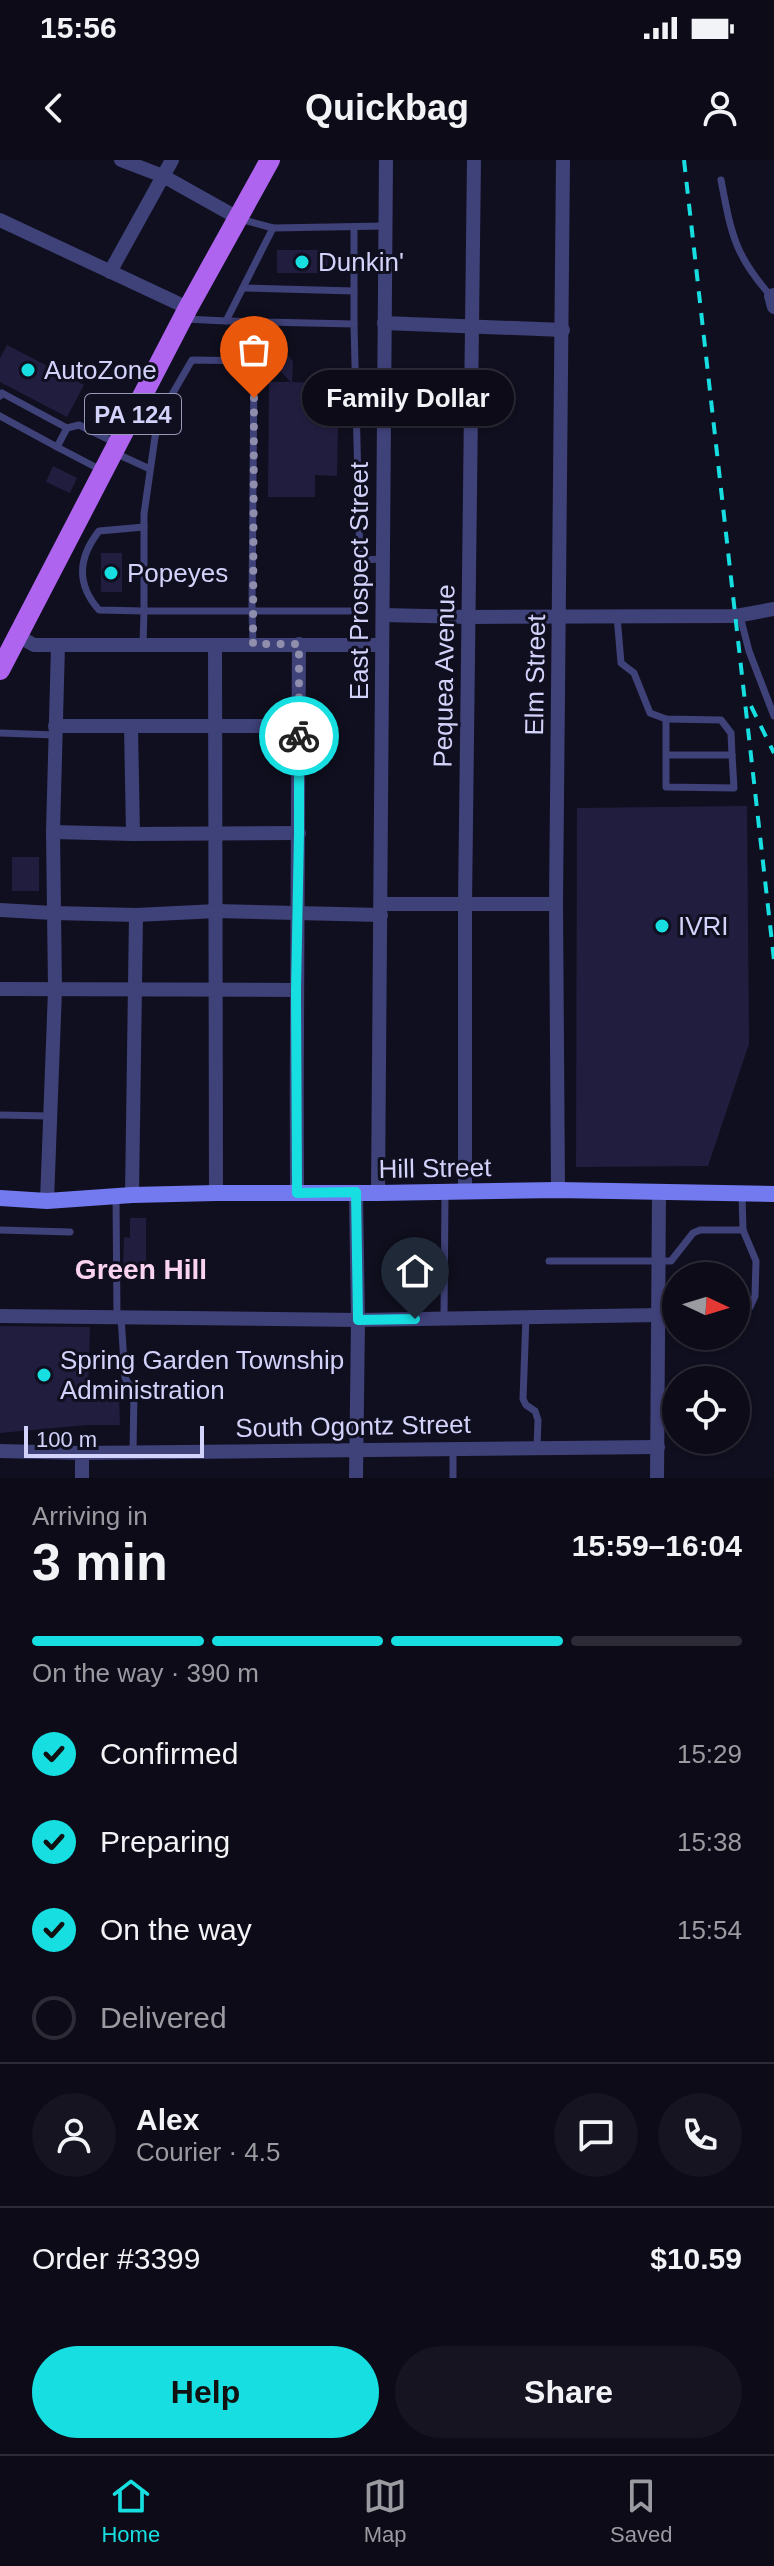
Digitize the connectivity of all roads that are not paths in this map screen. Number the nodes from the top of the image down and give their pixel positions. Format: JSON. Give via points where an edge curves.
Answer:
{"nodes":[{"id":1,"x":121,"y":160,"type":"edge"},
{"id":2,"x":172,"y":160,"type":"edge"},
{"id":3,"x":270,"y":160,"type":"edge"},
{"id":4,"x":386,"y":160,"type":"edge"},
{"id":5,"x":474,"y":160,"type":"edge"},
{"id":6,"x":563,"y":160,"type":"edge"},
{"id":7,"x":163,"y":176,"type":"junction"},
{"id":8,"x":721,"y":180,"type":"dead end"},
{"id":9,"x":238,"y":218,"type":"junction"},
{"id":10,"x":0,"y":220,"type":"edge"},
{"id":11,"x":385,"y":226,"type":"junction"},
{"id":12,"x":354,"y":227,"type":"junction"},
{"id":13,"x":273,"y":228,"type":"junction"},
{"id":14,"x":110,"y":272,"type":"junction"},
{"id":15,"x":243,"y":288,"type":"junction"},
{"id":16,"x":354,"y":291,"type":"junction"},
{"id":17,"x":773,"y":299,"type":"edge"},
{"id":18,"x":185,"y":313,"type":"junction"},
{"id":19,"x":226,"y":321,"type":"junction"},
{"id":20,"x":255,"y":322,"type":"junction"},
{"id":21,"x":384,"y":323,"type":"junction"},
{"id":22,"x":354,"y":324,"type":"junction"},
{"id":23,"x":472,"y":328,"type":"junction"},
{"id":24,"x":563,"y":330,"type":"junction"},
{"id":25,"x":254,"y":361,"type":"junction"},
{"id":26,"x":383,"y":380,"type":"junction"},
{"id":27,"x":355,"y":381,"type":"junction"},
{"id":28,"x":0,"y":396,"type":"edge"},
{"id":29,"x":0,"y":416,"type":"edge"},
{"id":30,"x":67,"y":428,"type":"junction"},
{"id":31,"x":57,"y":447,"type":"junction"},
{"id":32,"x":115,"y":448,"type":"junction"},
{"id":33,"x":150,"y":469,"type":"junction"},
{"id":34,"x":103,"y":472,"type":"junction"},
{"id":35,"x":144,"y":527,"type":"junction"},
{"id":36,"x":383,"y":559,"type":"junction"},
{"id":37,"x":360,"y":560,"type":"junction"},
{"id":38,"x":774,"y":609,"type":"edge"},
{"id":39,"x":252,"y":610,"type":"junction"},
{"id":40,"x":144,"y":611,"type":"junction"},
{"id":41,"x":383,"y":615,"type":"junction"},
{"id":42,"x":560,"y":615,"type":"junction"},
{"id":43,"x":617,"y":616,"type":"junction"},
{"id":44,"x":740,"y":616,"type":"junction"},
{"id":45,"x":469,"y":617,"type":"junction"},
{"id":46,"x":18,"y":636,"type":"junction"},
{"id":47,"x":253,"y":644,"type":"junction"},
{"id":48,"x":299,"y":644,"type":"junction"},
{"id":49,"x":58,"y":645,"type":"junction"},
{"id":50,"x":143,"y":645,"type":"junction"},
{"id":51,"x":215,"y":645,"type":"junction"},
{"id":52,"x":382,"y":645,"type":"junction"},
{"id":53,"x":0,"y":670,"type":"edge"},
{"id":54,"x":774,"y":716,"type":"edge"},
{"id":55,"x":666,"y":719,"type":"junction"},
{"id":56,"x":217,"y":725,"type":"junction"},
{"id":57,"x":299,"y":726,"type":"junction"},
{"id":58,"x":131,"y":727,"type":"junction"},
{"id":59,"x":55,"y":730,"type":"junction"},
{"id":60,"x":0,"y":733,"type":"edge"},
{"id":61,"x":666,"y":755,"type":"junction"},
{"id":62,"x":732,"y":755,"type":"junction"},
{"id":63,"x":53,"y":832,"type":"junction"},
{"id":64,"x":217,"y":833,"type":"junction"},
{"id":65,"x":299,"y":833,"type":"junction"},
{"id":66,"x":133,"y":834,"type":"junction"},
{"id":67,"x":556,"y":904,"type":"junction"},
{"id":68,"x":465,"y":905,"type":"junction"},
{"id":69,"x":381,"y":910,"type":"junction"},
{"id":70,"x":217,"y":911,"type":"junction"},
{"id":71,"x":0,"y":913,"type":"edge"},
{"id":72,"x":53,"y":913,"type":"junction"},
{"id":73,"x":296,"y":914,"type":"junction"},
{"id":74,"x":136,"y":915,"type":"junction"},
{"id":75,"x":0,"y":989,"type":"edge"},
{"id":76,"x":136,"y":989,"type":"junction"},
{"id":77,"x":216,"y":989,"type":"junction"},
{"id":78,"x":55,"y":990,"type":"junction"},
{"id":79,"x":296,"y":990,"type":"junction"},
{"id":80,"x":0,"y":1115,"type":"edge"},
{"id":81,"x":50,"y":1116,"type":"junction"},
{"id":82,"x":558,"y":1190,"type":"junction"},
{"id":83,"x":356,"y":1192,"type":"junction"},
{"id":84,"x":445,"y":1192,"type":"junction"},
{"id":85,"x":465,"y":1192,"type":"junction"},
{"id":86,"x":659,"y":1192,"type":"junction"},
{"id":87,"x":216,"y":1193,"type":"junction"},
{"id":88,"x":297,"y":1193,"type":"junction"},
{"id":89,"x":378,"y":1193,"type":"junction"},
{"id":90,"x":741,"y":1193,"type":"junction"},
{"id":91,"x":774,"y":1194,"type":"edge"},
{"id":92,"x":124,"y":1196,"type":"junction"},
{"id":93,"x":0,"y":1198,"type":"edge"},
{"id":94,"x":47,"y":1201,"type":"junction"},
{"id":95,"x":0,"y":1230,"type":"edge"},
{"id":96,"x":743,"y":1230,"type":"junction"},
{"id":97,"x":70,"y":1232,"type":"dead end"},
{"id":98,"x":549,"y":1261,"type":"dead end"},
{"id":99,"x":659,"y":1262,"type":"junction"},
{"id":100,"x":750,"y":1307,"type":"edge"},
{"id":101,"x":659,"y":1315,"type":"junction"},
{"id":102,"x":0,"y":1316,"type":"edge"},
{"id":103,"x":119,"y":1317,"type":"junction"},
{"id":104,"x":526,"y":1317,"type":"junction"},
{"id":105,"x":444,"y":1319,"type":"junction"},
{"id":106,"x":358,"y":1320,"type":"junction"},
{"id":107,"x":658,"y":1447,"type":"junction"},
{"id":108,"x":537,"y":1448,"type":"junction"},
{"id":109,"x":453,"y":1449,"type":"junction"},
{"id":110,"x":356,"y":1450,"type":"junction"},
{"id":111,"x":0,"y":1451,"type":"edge"},
{"id":112,"x":133,"y":1452,"type":"junction"},
{"id":113,"x":82,"y":1453,"type":"junction"},
{"id":114,"x":82,"y":1478,"type":"edge"},
{"id":115,"x":356,"y":1478,"type":"edge"},
{"id":116,"x":453,"y":1478,"type":"edge"},
{"id":117,"x":657,"y":1478,"type":"edge"}],
"edges":[{"from":1,"to":7,"type":"street"},
{"from":2,"to":7,"type":"street"},
{"from":3,"to":9,"type":"main road","number":"PA 124"},
{"from":4,"to":11,"type":"street","name":"East Prospect Street"},
{"from":5,"to":23,"type":"street","name":"Pequea Avenue"},
{"from":6,"to":24,"type":"street","name":"Elm Street"},
{"from":7,"to":9,"type":"street"},
{"from":7,"to":14,"type":"street"},
{"from":8,"to":17,"type":"lane","via":[[740,256]]},
{"from":9,"to":13,"type":"lane"},
{"from":9,"to":18,"type":"main road","number":"PA 124"},
{"from":10,"to":14,"type":"street"},
{"from":11,"to":12,"type":"lane"},
{"from":11,"to":21,"type":"street","name":"East Prospect Street"},
{"from":12,"to":13,"type":"lane"},
{"from":12,"to":16,"type":"lane"},
{"from":13,"to":15,"type":"lane"},
{"from":14,"to":18,"type":"street"},
{"from":15,"to":16,"type":"lane"},
{"from":15,"to":19,"type":"lane"},
{"from":16,"to":22,"type":"lane"},
{"from":18,"to":19,"type":"lane"},
{"from":18,"to":32,"type":"main road","number":"PA 124"},
{"from":19,"to":20,"type":"lane"},
{"from":20,"to":22,"type":"lane"},
{"from":20,"to":25,"type":"lane"},
{"from":21,"to":23,"type":"street"},
{"from":21,"to":26,"type":"street","name":"East Prospect Street"},
{"from":22,"to":27,"type":"lane"},
{"from":23,"to":24,"type":"street"},
{"from":23,"to":45,"type":"street","name":"Pequea Avenue"},
{"from":24,"to":42,"type":"street","name":"Elm Street"},
{"from":25,"to":33,"type":"lane","via":[[192,360],[163,410]]},
{"from":25,"to":39,"type":"lane"},
{"from":26,"to":27,"type":"lane"},
{"from":26,"to":36,"type":"street","name":"East Prospect Street"},
{"from":27,"to":37,"type":"lane"},
{"from":28,"to":30,"type":"lane"},
{"from":29,"to":31,"type":"lane"},
{"from":30,"to":31,"type":"lane"},
{"from":30,"to":32,"type":"lane","via":[[79,425]]},
{"from":31,"to":34,"type":"lane"},
{"from":32,"to":33,"type":"lane"},
{"from":32,"to":34,"type":"main road","number":"PA 124"},
{"from":33,"to":35,"type":"lane"},
{"from":34,"to":46,"type":"main road","number":"PA 124"},
{"from":35,"to":40,"type":"lane"},
{"from":35,"to":40,"type":"lane","via":[[99,531],[82,566],[83,586],[99,610]]},
{"from":36,"to":37,"type":"lane"},
{"from":36,"to":41,"type":"street","name":"East Prospect Street"},
{"from":37,"to":39,"type":"lane","via":[[358,611]]},
{"from":38,"to":44,"type":"street"},
{"from":39,"to":40,"type":"lane"},
{"from":39,"to":47,"type":"lane"},
{"from":40,"to":50,"type":"lane"},
{"from":41,"to":45,"type":"street"},
{"from":41,"to":52,"type":"street","name":"East Prospect Street"},
{"from":42,"to":43,"type":"street"},
{"from":42,"to":45,"type":"street"},
{"from":42,"to":67,"type":"street","name":"Elm Street"},
{"from":43,"to":44,"type":"street"},
{"from":43,"to":55,"type":"lane","via":[[621,663],[634,673],[650,713]]},
{"from":44,"to":54,"type":"lane"},
{"from":45,"to":68,"type":"street","name":"Pequea Avenue"},
{"from":46,"to":49,"type":"street","via":[[34,645]]},
{"from":46,"to":53,"type":"main road","number":"PA 124"},
{"from":47,"to":48,"type":"street"},
{"from":47,"to":51,"type":"street"},
{"from":48,"to":52,"type":"street"},
{"from":48,"to":57,"type":"street"},
{"from":49,"to":50,"type":"street"},
{"from":49,"to":59,"type":"street"},
{"from":50,"to":51,"type":"street"},
{"from":51,"to":56,"type":"street"},
{"from":52,"to":69,"type":"street","name":"East Prospect Street"},
{"from":55,"to":61,"type":"lane"},
{"from":55,"to":62,"type":"lane","via":[[721,720],[731,733]]},
{"from":56,"to":57,"type":"street"},
{"from":56,"to":58,"type":"street"},
{"from":56,"to":64,"type":"street"},
{"from":57,"to":65,"type":"street"},
{"from":58,"to":59,"type":"street"},
{"from":58,"to":66,"type":"street"},
{"from":59,"to":60,"type":"lane"},
{"from":59,"to":63,"type":"street"},
{"from":61,"to":62,"type":"lane"},
{"from":61,"to":62,"type":"lane","via":[[666,787],[734,788]]},
{"from":63,"to":66,"type":"street"},
{"from":63,"to":72,"type":"street"},
{"from":64,"to":65,"type":"street"},
{"from":64,"to":66,"type":"street"},
{"from":64,"to":70,"type":"street"},
{"from":65,"to":73,"type":"street"},
{"from":67,"to":68,"type":"street"},
{"from":67,"to":82,"type":"street","name":"Elm Street"},
{"from":68,"to":69,"type":"street"},
{"from":68,"to":85,"type":"street","name":"Pequea Avenue"},
{"from":69,"to":73,"type":"street"},
{"from":69,"to":89,"type":"street","name":"East Prospect Street"},
{"from":70,"to":73,"type":"street"},
{"from":70,"to":74,"type":"street"},
{"from":70,"to":77,"type":"street"},
{"from":71,"to":72,"type":"street"},
{"from":72,"to":74,"type":"street"},
{"from":72,"to":78,"type":"street"},
{"from":73,"to":79,"type":"street"},
{"from":74,"to":76,"type":"street"},
{"from":75,"to":78,"type":"street"},
{"from":76,"to":77,"type":"street"},
{"from":76,"to":78,"type":"street"},
{"from":76,"to":92,"type":"street"},
{"from":77,"to":79,"type":"street"},
{"from":77,"to":87,"type":"street"},
{"from":78,"to":81,"type":"street"},
{"from":79,"to":88,"type":"street"},
{"from":80,"to":81,"type":"lane"},
{"from":81,"to":94,"type":"street"},
{"from":82,"to":85,"type":"main road","name":"Hill Street"},
{"from":82,"to":86,"type":"main road","name":"Hill Street"},
{"from":83,"to":88,"type":"main road","name":"Hill Street"},
{"from":83,"to":89,"type":"main road","name":"Hill Street"},
{"from":83,"to":106,"type":"street"},
{"from":84,"to":85,"type":"main road","name":"Hill Street"},
{"from":84,"to":89,"type":"main road","name":"Hill Street"},
{"from":84,"to":105,"type":"lane"},
{"from":86,"to":90,"type":"main road","name":"Hill Street"},
{"from":86,"to":99,"type":"street"},
{"from":87,"to":88,"type":"main road","name":"Hill Street"},
{"from":87,"to":92,"type":"main road","name":"Hill Street"},
{"from":90,"to":91,"type":"main road","name":"Hill Street"},
{"from":90,"to":96,"type":"lane"},
{"from":92,"to":94,"type":"main road","name":"Hill Street"},
{"from":92,"to":103,"type":"lane"},
{"from":93,"to":94,"type":"main road","name":"Hill Street"},
{"from":95,"to":97,"type":"lane"},
{"from":96,"to":99,"type":"lane","via":[[700,1230],[686,1239],[675,1259]]},
{"from":96,"to":100,"type":"lane","via":[[756,1261]]},
{"from":98,"to":99,"type":"lane"},
{"from":99,"to":101,"type":"street"},
{"from":101,"to":104,"type":"street"},
{"from":101,"to":107,"type":"street"},
{"from":102,"to":103,"type":"street"},
{"from":103,"to":106,"type":"street"},
{"from":103,"to":112,"type":"lane","via":[[125,1378],[134,1392]]},
{"from":104,"to":105,"type":"street"},
{"from":104,"to":108,"type":"lane","via":[[523,1399],[538,1420]]},
{"from":105,"to":106,"type":"street"},
{"from":106,"to":110,"type":"street"},
{"from":107,"to":108,"type":"street","name":"South Ogontz Street"},
{"from":107,"to":117,"type":"street"},
{"from":108,"to":109,"type":"street","name":"South Ogontz Street"},
{"from":109,"to":110,"type":"street","name":"South Ogontz Street"},
{"from":109,"to":116,"type":"lane"},
{"from":110,"to":112,"type":"street","name":"South Ogontz Street"},
{"from":110,"to":115,"type":"street"},
{"from":111,"to":113,"type":"street","name":"South Ogontz Street"},
{"from":112,"to":113,"type":"street","name":"South Ogontz Street"},
{"from":113,"to":114,"type":"street"}]}
